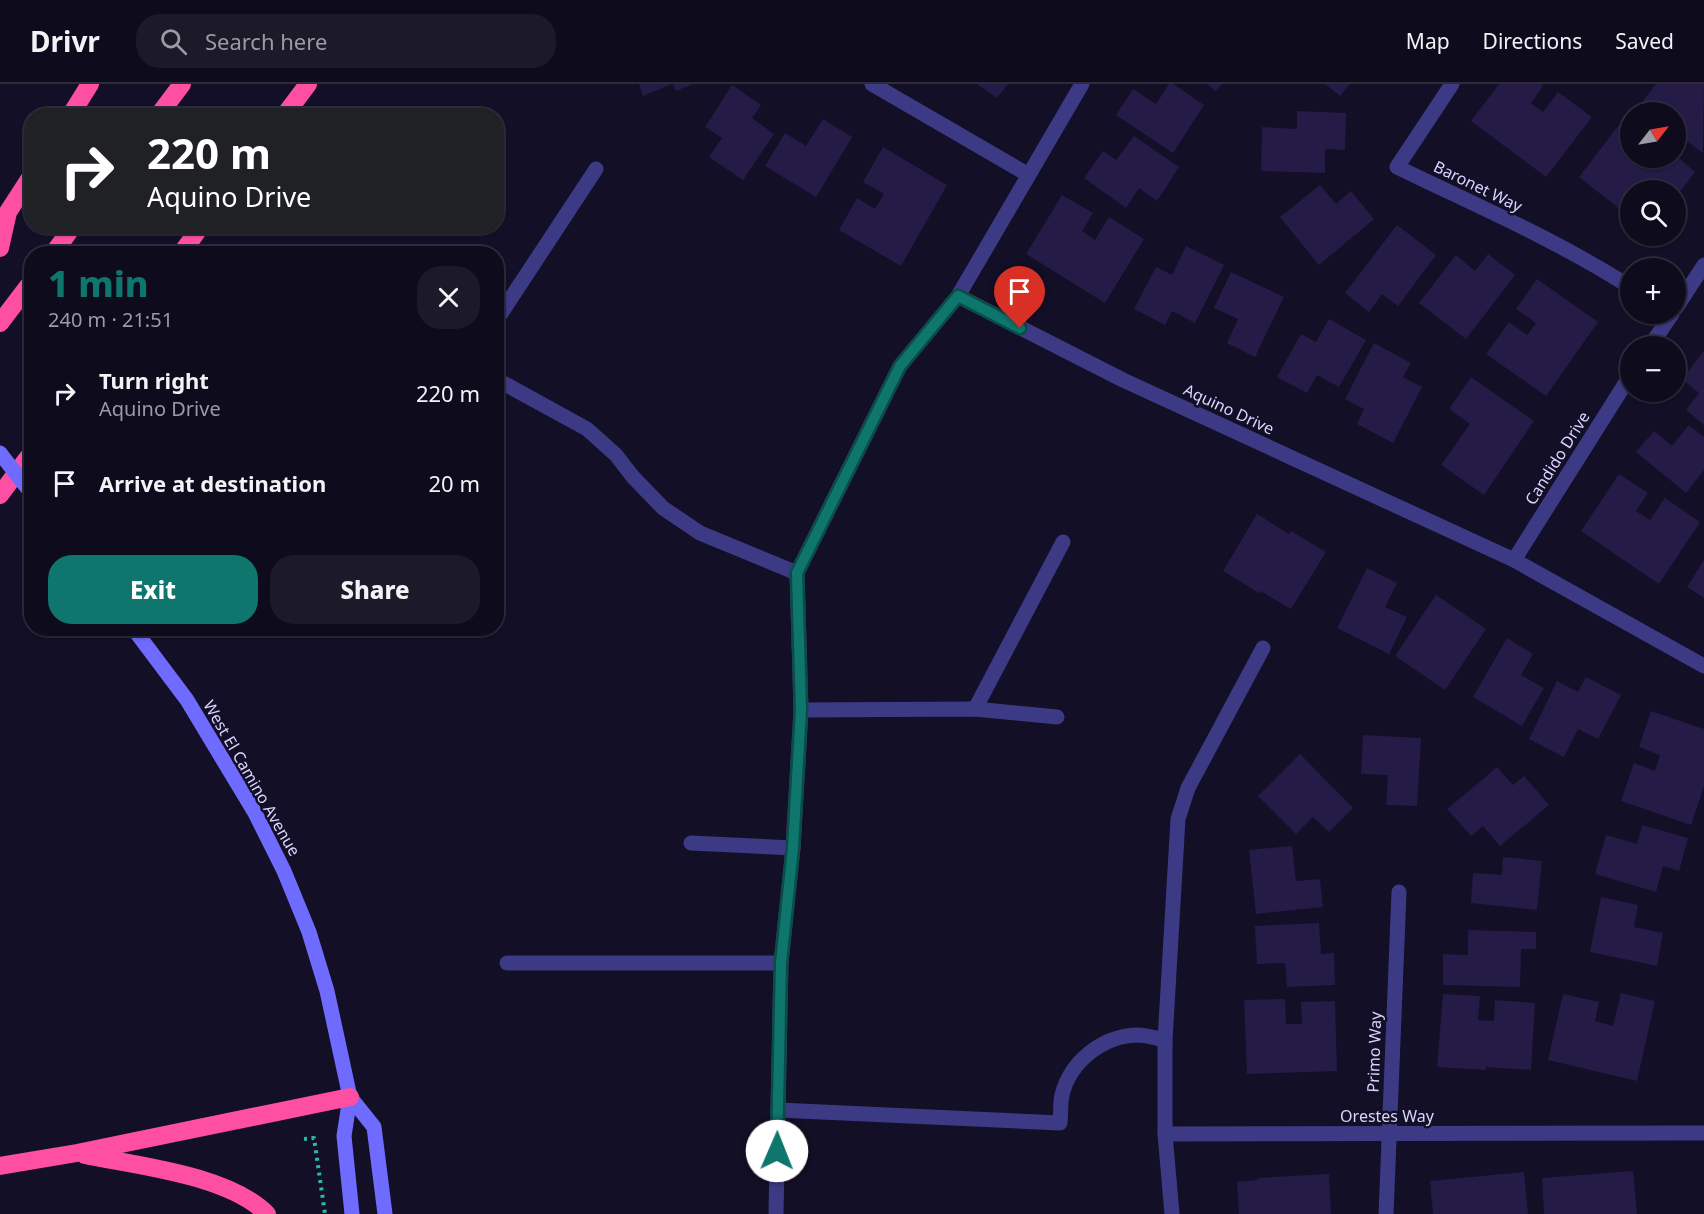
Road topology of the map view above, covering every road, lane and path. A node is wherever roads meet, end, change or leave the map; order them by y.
1 (90, 84) edge
2 (182, 84) edge
3 (308, 84) edge
4 (872, 84) edge
5 (1082, 84) edge
6 (1452, 84) edge
7 (75, 108) edge
8 (164, 108) edge
9 (290, 108) edge
10 (596, 169) dead end
11 (1028, 174) junction
12 (24, 187) edge
13 (0, 248) edge
14 (1704, 266) edge
15 (1620, 281) edge
16 (24, 292) edge
17 (1686, 293) edge
18 (958, 296) junction
19 (504, 309) edge
20 (0, 323) edge
21 (504, 383) edge
22 (1620, 392) edge
23 (0, 453) edge
24 (24, 463) edge
25 (24, 484) edge
26 (0, 495) edge
27 (1064, 542) dead end
28 (1514, 560) junction
29 (797, 573) junction
30 (139, 636) edge
31 (1263, 648) dead end
32 (1704, 666) edge
33 (975, 709) junction
34 (801, 710) junction
35 (1057, 717) dead end
36 (691, 843) dead end
37 (793, 848) junction
38 (1399, 892) dead end
39 (507, 963) dead end
40 (781, 963) junction
41 (1165, 1040) junction
42 (350, 1097) junction
43 (778, 1110) junction
44 (1704, 1133) edge
45 (1166, 1134) junction
46 (1389, 1134) junction
47 (304, 1139) dead end
48 (77, 1153) junction
49 (0, 1166) edge
50 (267, 1214) edge
51 (325, 1214) edge
52 (352, 1214) edge
53 (386, 1214) edge
54 (776, 1214) edge
55 (1172, 1214) edge
56 (1386, 1214) edge

1 - 7 highway
2 - 8 highway
3 - 9 highway
4 - 11 street
5 - 11 street
6 - 15 street, Baronet Way
10 - 19 street
11 - 18 street
12 - 13 highway
14 - 17 street
16 - 20 highway
18 - 28 street, Aquino Drive
18 - 29 street
21 - 29 street
22 - 28 street, Candido Drive
23 - 25 main road, bridge
24 - 26 highway
27 - 33 street
28 - 32 street, Aquino Drive
29 - 34 street
30 - 42 main road, West El Camino Avenue
31 - 41 street
33 - 34 street
33 - 35 street
34 - 37 street
36 - 37 street
37 - 40 street
38 - 46 street, Primo Way
39 - 40 street
40 - 43 street
41 - 43 street
41 - 45 street
42 - 48 highway
42 - 52 main road, West El Camino Avenue
42 - 53 main road, West El Camino Avenue
43 - 54 street
44 - 46 street, Orestes Way
45 - 46 street, Orestes Way
45 - 55 street
46 - 56 street, Primo Way
47 - 51 path
48 - 49 highway
48 - 50 highway

